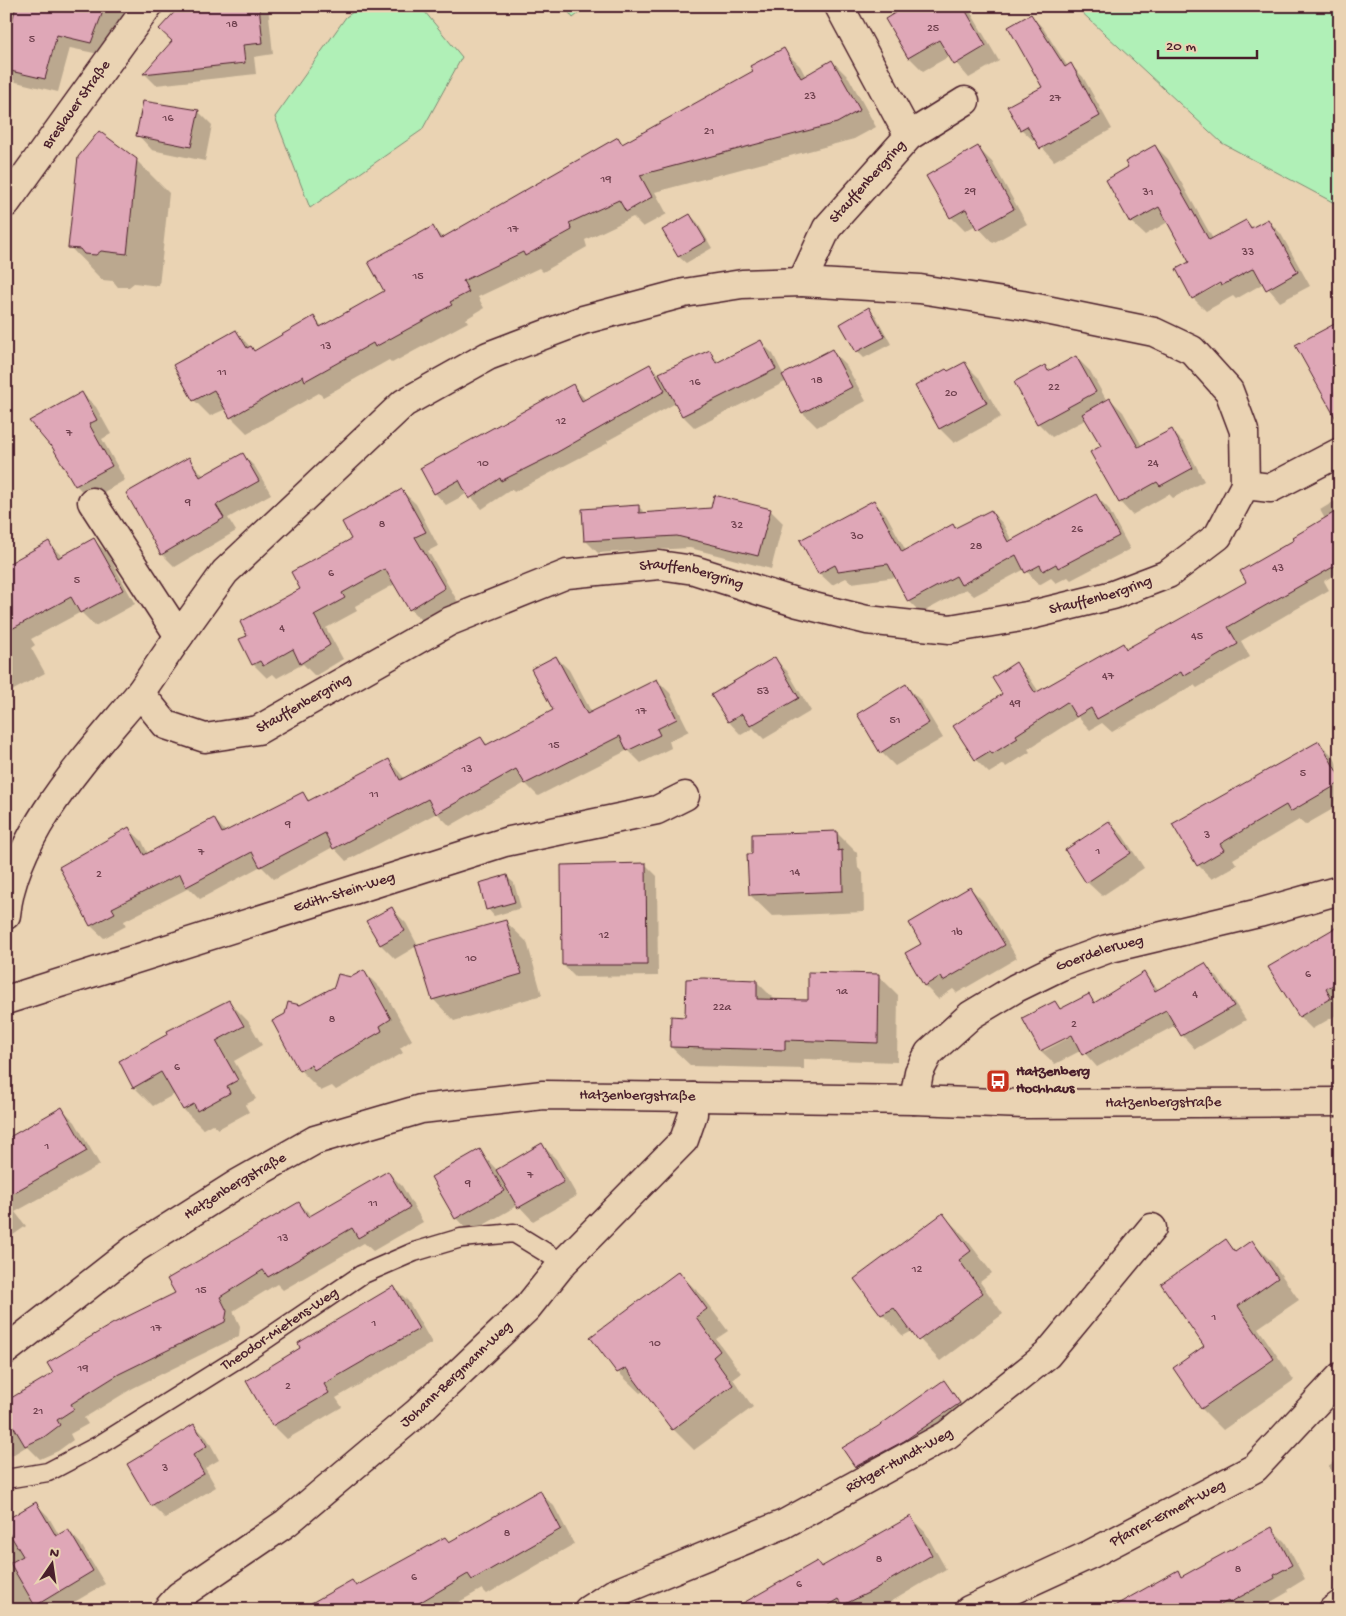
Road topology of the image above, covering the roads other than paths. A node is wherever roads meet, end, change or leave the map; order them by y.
1 (148, 6) edge
2 (839, 6) edge
3 (965, 100) dead end
4 (909, 136) junction
5 (6, 203) edge
6 (802, 282) junction
7 (1340, 452) edge
8 (1245, 485) junction
9 (92, 502) dead end
10 (178, 636) junction
11 (140, 693) junction
12 (685, 796) dead end
13 (1340, 890) edge
14 (6, 915) edge
15 (6, 1000) edge
16 (693, 1097) junction
17 (914, 1100) junction
18 (1340, 1102) edge
19 (1152, 1228) dead end
20 (563, 1263) junction
21 (6, 1350) edge
22 (1340, 1377) edge
23 (6, 1479) edge
24 (1340, 1605) edge
25 (167, 1610) edge
26 (588, 1610) edge
27 (968, 1610) edge
28 (1333, 1610) edge

1 - 5 street, Breslauer Straße
2 - 4 street, Stauffenbergring
3 - 4 street, Stauffenbergring
4 - 6 street, Stauffenbergring
6 - 8 street, Stauffenbergring
6 - 10 street, Stauffenbergring
7 - 8 street
8 - 11 street, Stauffenbergring
9 - 10 street
10 - 11 street, Stauffenbergring
11 - 14 street, Stauffenbergring
12 - 15 street, Edith-Stein-Weg
13 - 17 street, Goerdelerweg
16 - 17 street, Hatzenbergstraße
16 - 20 street, Johann-Bergmann-Weg
16 - 21 street, Hatzenbergstraße
17 - 18 street, Hatzenbergstraße
19 - 26 street, Rötger-Hundt-Weg
20 - 23 lane, Theodor-Mietens-Weg
20 - 25 street, Johann-Bergmann-Weg
22 - 27 street, Pfarrer-Ermert-Weg
24 - 28 street

